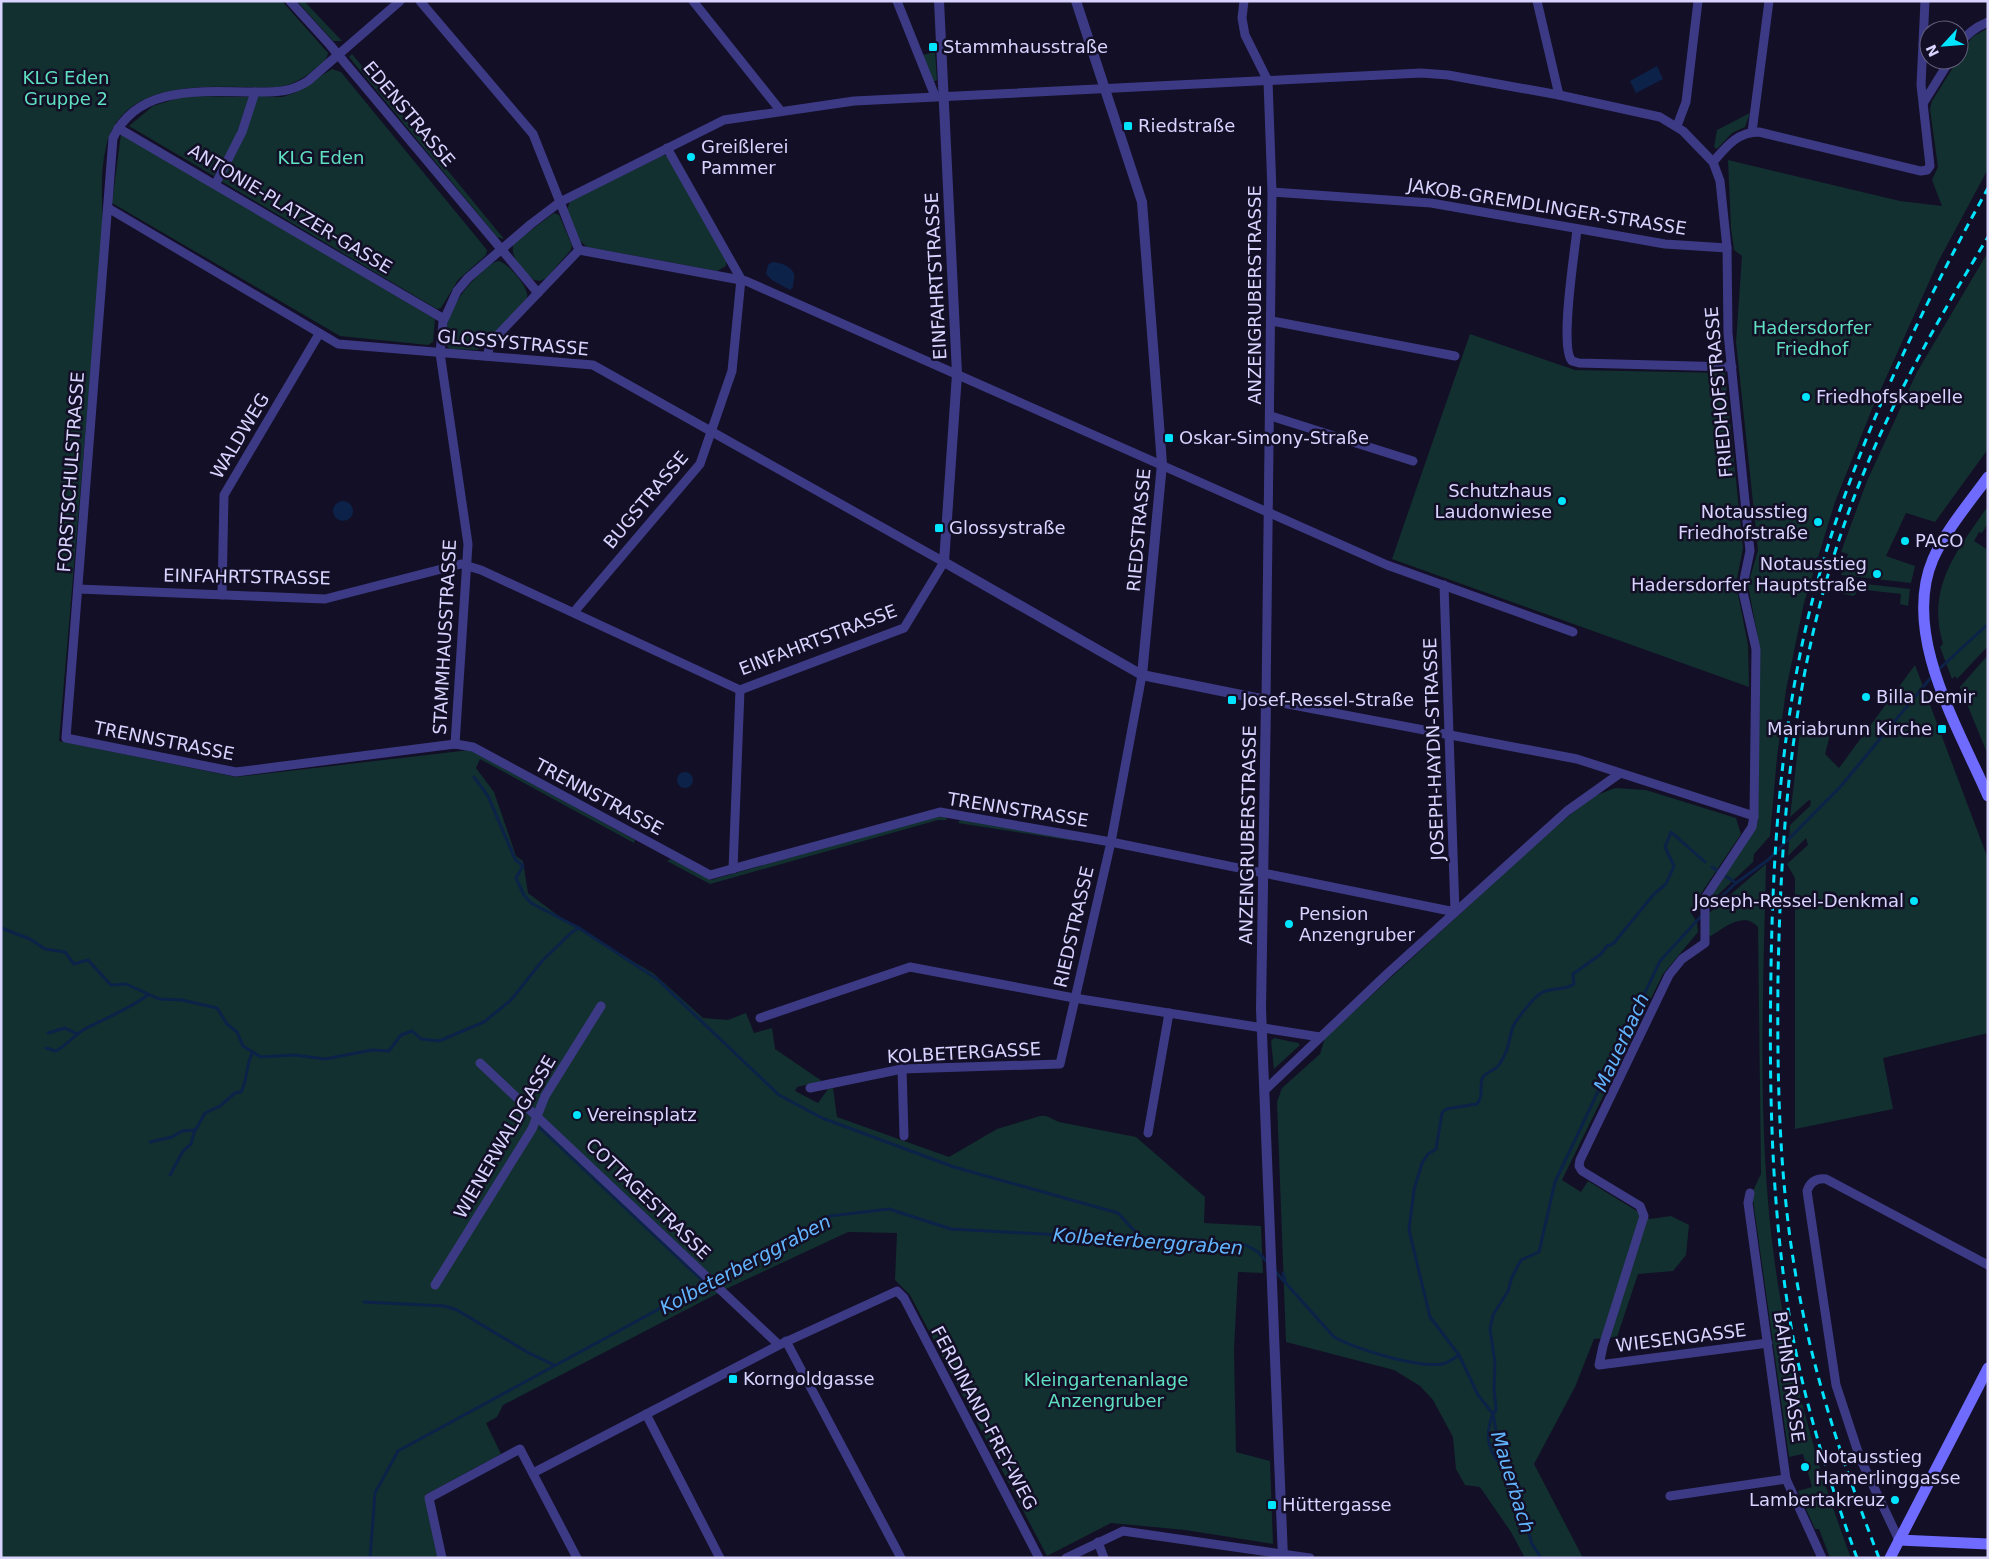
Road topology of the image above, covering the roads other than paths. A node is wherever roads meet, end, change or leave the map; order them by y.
1 (290, 1) edge
2 (400, 1) edge
3 (420, 1) edge
4 (693, 1) edge
5 (897, 1) edge
6 (939, 1) edge
7 (1076, 1) edge
8 (1244, 1) edge
9 (1537, 1) edge
10 (1698, 1) edge
11 (1769, 1) edge
12 (1924, 1) edge
13 (1988, 22) edge
14 (1969, 34) edge
15 (338, 54) junction
16 (1944, 70) edge
17 (1268, 81) junction
18 (1105, 88) junction
19 (255, 92) junction
20 (939, 95) junction
21 (1559, 95) junction
22 (1924, 102) junction
23 (780, 110) junction
24 (1677, 126) junction
25 (118, 128) junction
26 (1752, 132) junction
27 (667, 148) junction
28 (1716, 160) junction
29 (216, 183) junction
30 (1272, 192) junction
31 (560, 202) junction
32 (108, 208) junction
33 (1578, 229) junction
34 (1727, 248) junction
35 (501, 249) junction
36 (580, 250) junction
37 (741, 279) junction
38 (538, 293) junction
39 (444, 318) junction
40 (1272, 321) junction
41 (319, 334) junction
42 (440, 353) junction
43 (487, 356) junction
44 (1455, 356) dead end
45 (1732, 367) junction
46 (957, 374) junction
47 (1271, 416) junction
48 (711, 432) junction
49 (1413, 461) dead end
50 (1162, 464) junction
51 (1988, 477) edge
52 (1269, 512) junction
53 (944, 562) junction
54 (466, 565) junction
55 (1444, 585) junction
56 (78, 589) junction
57 (222, 595) junction
58 (574, 612) junction
59 (1573, 632) dead end
60 (1142, 675) junction
61 (740, 690) junction
62 (1266, 700) junction
63 (1450, 735) junction
64 (66, 738) joint
65 (455, 744) junction
66 (1619, 774) junction
67 (1988, 796) edge
68 (1754, 816) junction
69 (1111, 842) junction
70 (733, 869) junction
71 (1263, 873) junction
72 (1455, 912) junction
73 (1074, 998) junction
74 (602, 1006) dead end
75 (1169, 1013) junction
76 (760, 1018) dead end
77 (1262, 1027) junction
78 (1320, 1037) junction
79 (480, 1063) dead end
80 (1060, 1064) joint
81 (902, 1069) junction
82 (810, 1088) dead end
83 (1265, 1090) junction
84 (537, 1116) junction
85 (1148, 1133) dead end
86 (904, 1136) dead end
87 (1750, 1193) dead end
88 (1988, 1264) edge
89 (436, 1285) dead end
90 (783, 1343) junction
91 (1768, 1343) junction
92 (1599, 1365) joint
93 (1988, 1368) edge
94 (646, 1414) junction
95 (533, 1473) junction
96 (1786, 1479) junction
97 (1670, 1496) dead end
98 (1898, 1540) junction
99 (1098, 1542) junction
100 (1988, 1544) edge
101 (1283, 1556) edge
102 (442, 1558) edge
103 (578, 1558) edge
104 (720, 1558) edge
105 (900, 1558) edge
106 (1040, 1558) edge
107 (1066, 1558) edge
108 (1104, 1558) edge
109 (1310, 1558) edge
110 (1822, 1558) edge
111 (1890, 1558) edge

1 - 15 street, EDENSTRASSE
2 - 15 street
3 - 31 street
4 - 23 street
5 - 20 street
6 - 20 street, EINFAHRTSTRASSE
7 - 18 street, RIEDSTRASSE
8 - 17 street, ANZENGRUBERSTRASSE
9 - 21 street
10 - 24 street
11 - 26 street
12 - 22 street
13 - 14 street
15 - 19 street
15 - 35 street, EDENSTRASSE
16 - 22 street
17 - 18 street
17 - 21 street
17 - 30 street, ANZENGRUBERSTRASSE
18 - 20 street
18 - 50 street, RIEDSTRASSE
19 - 25 street
19 - 29 street
20 - 23 street
20 - 46 street, EINFAHRTSTRASSE
21 - 24 street
22 - 26 street
23 - 27 street
24 - 28 street
25 - 29 street, ANTONIE-PLATZER-GASSE
25 - 32 street, FORSTSCHULSTRASSE
26 - 28 street
27 - 31 street
27 - 37 street
28 - 34 street, FRIEDHOFSTRASSE
29 - 39 street, ANTONIE-PLATZER-GASSE
30 - 33 street, JAKOB-GREMDLINGER-STRASSE
30 - 40 street, ANZENGRUBERSTRASSE
31 - 35 street, STAMMHAUSSTRASSE
31 - 36 street
32 - 41 street, GLOSSYSTRASSE
32 - 56 street, FORSTSCHULSTRASSE
33 - 34 street, JAKOB-GREMDLINGER-STRASSE
33 - 45 street
34 - 45 street, FRIEDHOFSTRASSE
35 - 38 street, EDENSTRASSE
35 - 39 street, STAMMHAUSSTRASSE
36 - 37 street
36 - 38 street
37 - 46 street
37 - 48 street, BUGSTRASSE
38 - 43 street
39 - 42 street, STAMMHAUSSTRASSE
40 - 44 street
40 - 47 street, ANZENGRUBERSTRASSE
41 - 42 street, GLOSSYSTRASSE
41 - 57 street, WALDWEG
42 - 43 street, GLOSSYSTRASSE
42 - 54 street, STAMMHAUSSTRASSE
43 - 48 street, GLOSSYSTRASSE
45 - 68 street, FRIEDHOFSTRASSE
46 - 50 street
46 - 53 street, EINFAHRTSTRASSE
47 - 49 street
47 - 52 street, ANZENGRUBERSTRASSE
48 - 53 street, GLOSSYSTRASSE
48 - 58 street, BUGSTRASSE
50 - 52 street
50 - 60 street, RIEDSTRASSE
51 - 67 main road
52 - 55 street
52 - 62 street, ANZENGRUBERSTRASSE
53 - 60 street, GLOSSYSTRASSE
53 - 61 street, EINFAHRTSTRASSE
54 - 57 street, EINFAHRTSTRASSE
54 - 58 street, EINFAHRTSTRASSE
54 - 65 street, STAMMHAUSSTRASSE
55 - 59 street
55 - 63 street, JOSEPH-HAYDN-STRASSE
56 - 57 street, EINFAHRTSTRASSE
56 - 64 street, FORSTSCHULSTRASSE
58 - 61 street, EINFAHRTSTRASSE
60 - 62 street
60 - 69 street, RIEDSTRASSE
61 - 70 street
62 - 63 street
62 - 71 street, ANZENGRUBERSTRASSE
63 - 66 street
63 - 72 street, JOSEPH-HAYDN-STRASSE
64 - 65 street, TRENNSTRASSE
65 - 70 street, TRENNSTRASSE
66 - 68 street
66 - 72 street
68 - 92 street, FRIEDHOFSTRASSE
69 - 70 street, TRENNSTRASSE
69 - 71 street, TRENNSTRASSE
69 - 73 street, RIEDSTRASSE
71 - 72 street, TRENNSTRASSE
71 - 77 street, ANZENGRUBERSTRASSE
72 - 78 street
73 - 75 street
73 - 76 street
73 - 80 street, RIEDSTRASSE
74 - 84 street, WIENERWALDGASSE
75 - 77 street
75 - 85 street
77 - 78 street
77 - 83 street, ANZENGRUBERSTRASSE
78 - 83 street
79 - 84 street, COTTAGESTRASSE
80 - 81 street, KOLBETERGASSE
81 - 82 street, KOLBETERGASSE
81 - 86 street
83 - 101 street, ANZENGRUBERSTRASSE
84 - 89 street, WIENERWALDGASSE
84 - 90 street, COTTAGESTRASSE
87 - 91 street, BAHNSTRASSE
88 - 98 street
90 - 94 street
90 - 105 street
90 - 106 street, FERDINAND-FREY-WEG
91 - 92 street, WIESENGASSE
91 - 96 street, BAHNSTRASSE
93 - 98 main road
94 - 95 street
94 - 104 street
95 - 102 street
95 - 103 street
96 - 97 street
96 - 110 street, BAHNSTRASSE
98 - 100 main road
98 - 111 main road
99 - 101 street
99 - 107 street
99 - 108 street
101 - 109 street

